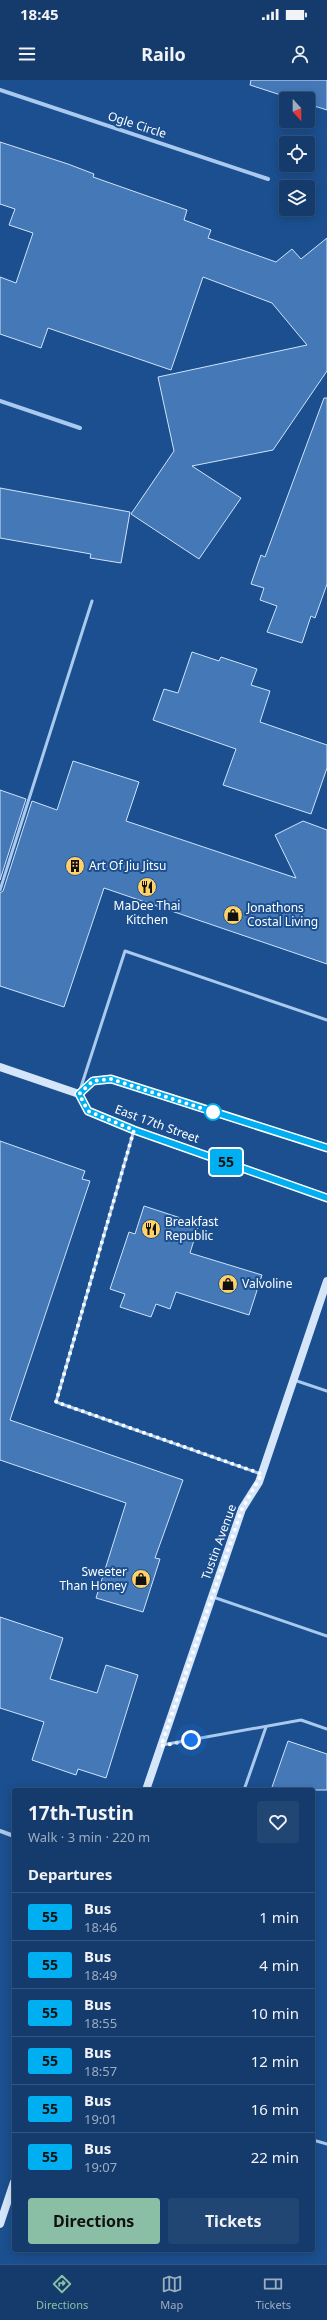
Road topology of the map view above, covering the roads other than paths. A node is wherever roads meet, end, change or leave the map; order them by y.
1 (0, 90) edge
2 (268, 179) dead end
3 (0, 401) edge
4 (80, 428) dead end
5 (92, 601) dead end
6 (0, 890) edge
7 (327, 1020) edge
8 (0, 1067) edge
9 (79, 1094) junction
10 (134, 1130) junction
11 (327, 1148) edge
12 (327, 1198) edge
13 (327, 1281) edge
14 (294, 1380) junction
15 (327, 1391) edge
16 (262, 1474) junction
17 (212, 1597) junction
18 (327, 1636) edge
19 (266, 1727) junction
20 (327, 1729) edge
21 (161, 1746) junction
22 (147, 1788) edge
23 (245, 1788) edge
24 (0, 1831) edge
25 (12, 1835) edge
26 (315, 2141) edge
27 (327, 2144) edge
28 (12, 2188) edge
29 (0, 2224) edge

1 - 2 street, Ogle Circle
3 - 4 street
5 - 6 lane
7 - 9 lane
8 - 9 main road
9 - 10 main road, East 17th Street
9 - 11 main road
10 - 12 main road, East 17th Street
10 - 16 lane
13 - 14 main road, Tustin Avenue
14 - 15 lane
14 - 16 main road, Tustin Avenue
16 - 17 main road, Tustin Avenue
17 - 18 lane
17 - 21 main road, Tustin Avenue
19 - 20 lane
19 - 21 lane
19 - 23 lane
21 - 22 main road, Tustin Avenue
24 - 25 street
26 - 27 lane
28 - 29 main road

